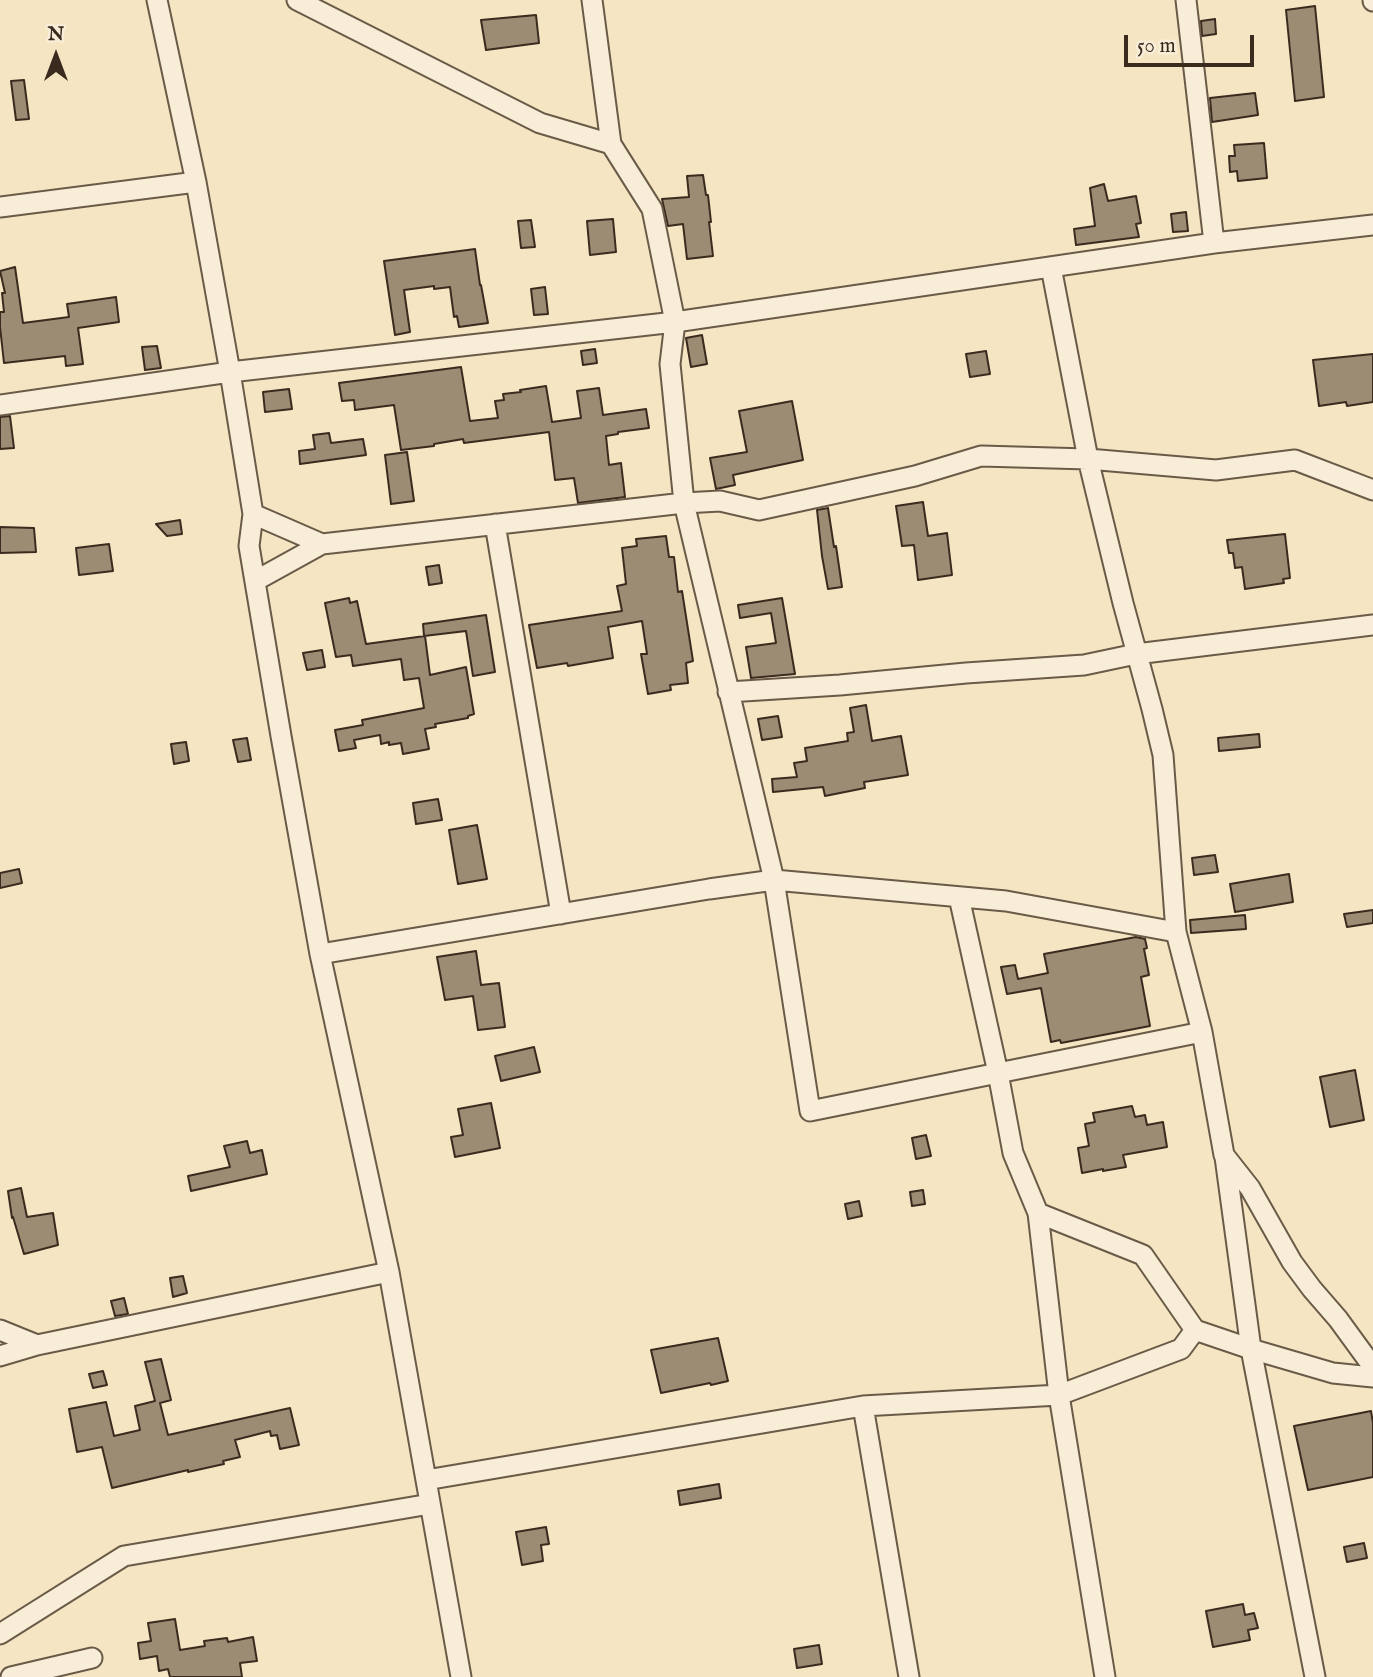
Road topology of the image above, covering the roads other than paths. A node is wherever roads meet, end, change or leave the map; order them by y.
1 (157, 0) edge
2 (297, 0) edge
3 (592, 0) edge
4 (1186, 0) edge
5 (611, 144) junction
6 (196, 182) junction
7 (0, 207) edge
8 (1373, 225) edge
9 (1214, 243) junction
10 (1051, 267) junction
11 (675, 322) junction
12 (230, 372) junction
13 (0, 405) edge
14 (1088, 459) junction
15 (1373, 490) edge
16 (684, 503) junction
17 (253, 514) junction
18 (495, 524) junction
19 (322, 544) junction
20 (255, 581) junction
21 (1373, 625) edge
22 (1136, 654) junction
23 (729, 692) junction
24 (774, 880) junction
25 (959, 897) junction
26 (561, 914) junction
27 (1176, 932) junction
28 (320, 954) junction
29 (1202, 1032) junction
30 (998, 1073) junction
31 (1224, 1155) junction
32 (1038, 1213) junction
33 (389, 1272) junction
34 (0, 1330) edge
35 (1195, 1330) junction
36 (37, 1345) junction
37 (1251, 1349) junction
38 (0, 1356) edge
39 (1373, 1367) edge
40 (1373, 1377) edge
41 (1059, 1395) junction
42 (863, 1406) junction
43 (426, 1480) junction
44 (430, 1504) junction
45 (0, 1634) edge
46 (92, 1658) dead end
47 (11, 1677) edge
48 (461, 1677) edge
49 (909, 1677) edge
50 (1105, 1677) edge
51 (1315, 1677) edge

1 - 6 street
2 - 5 street
3 - 5 street
4 - 9 street
5 - 11 street
6 - 7 street
6 - 12 street
8 - 9 street
9 - 10 street
10 - 11 street
10 - 14 street
11 - 12 street
11 - 16 street
12 - 13 street
12 - 17 street
14 - 15 street
14 - 16 street
14 - 22 street
16 - 18 street
16 - 23 street
17 - 19 street
17 - 20 street
18 - 19 street
18 - 26 street
19 - 20 street
20 - 28 street
21 - 22 street
22 - 23 street
22 - 27 street
23 - 24 street
24 - 25 street
24 - 26 street
24 - 30 street
25 - 27 street
25 - 30 street
26 - 28 street
27 - 29 street
28 - 33 street
29 - 30 street
29 - 31 street
30 - 32 street
31 - 37 street
31 - 39 street
32 - 35 street
32 - 41 street
33 - 36 street
33 - 43 street
34 - 36 street
35 - 37 street
35 - 41 street
36 - 38 street
37 - 40 street
37 - 51 street
41 - 42 street
41 - 50 street
42 - 43 street
42 - 49 street
43 - 44 street
44 - 45 street
44 - 48 street
46 - 47 street

